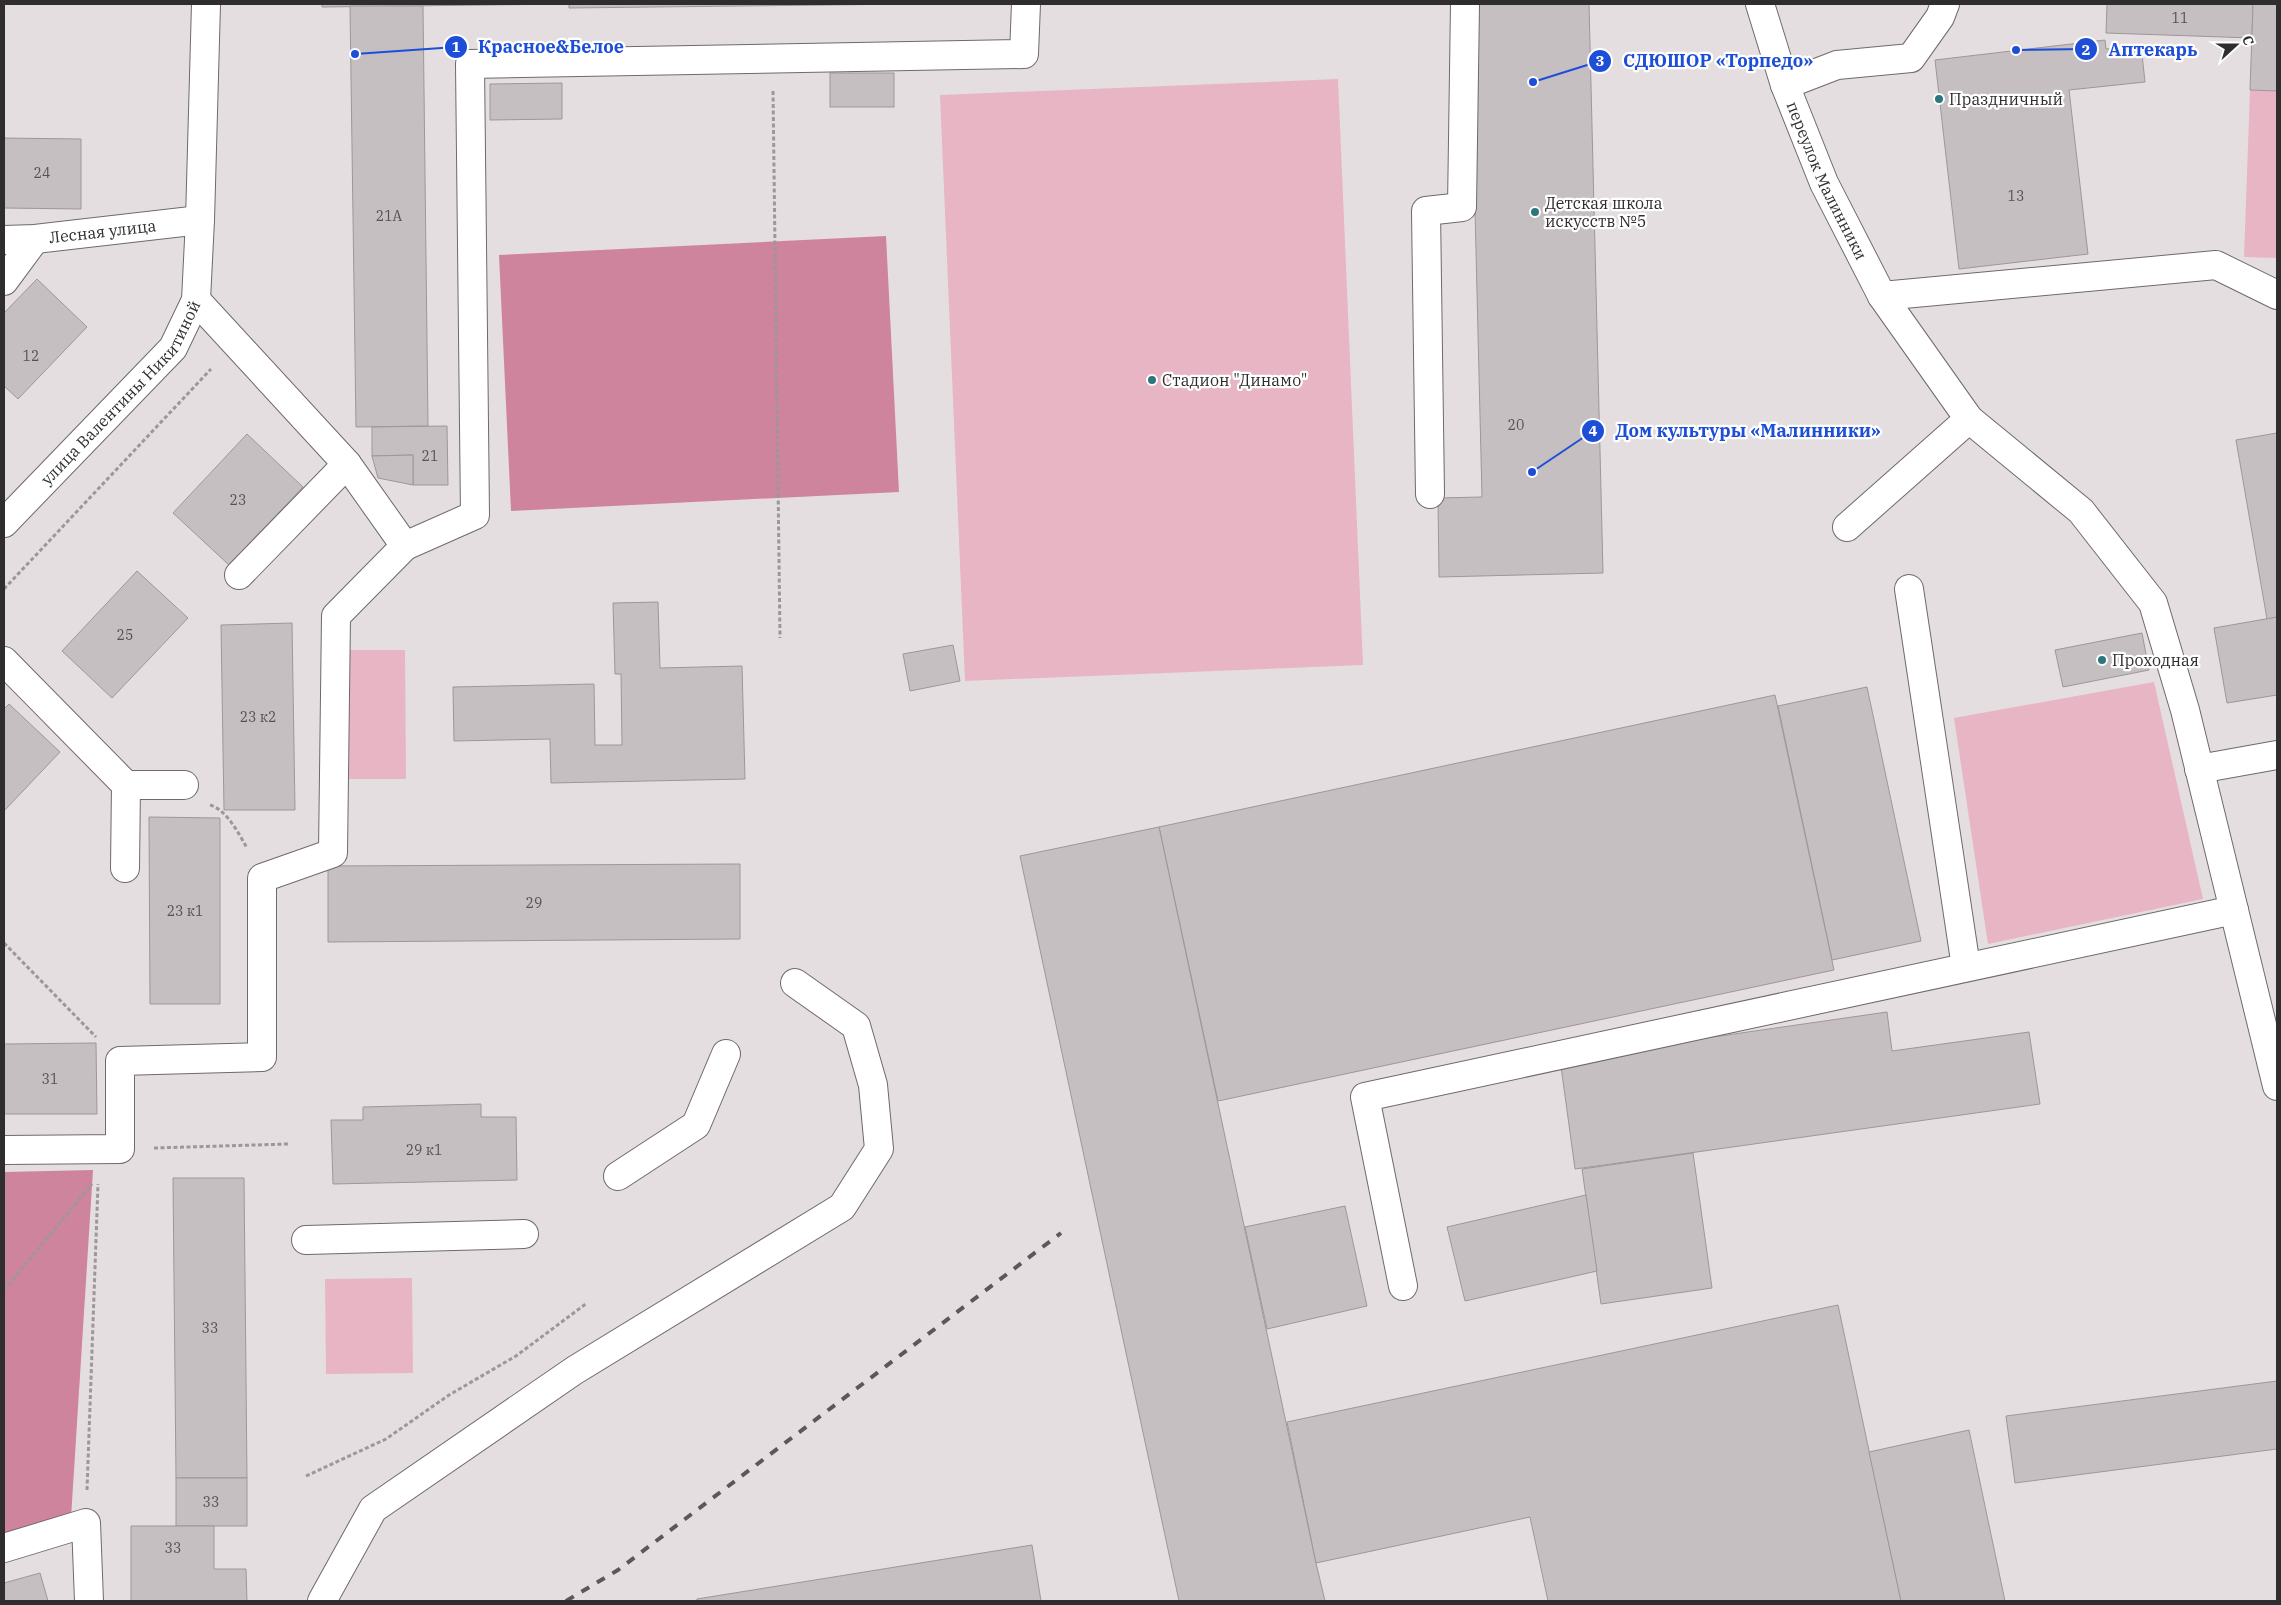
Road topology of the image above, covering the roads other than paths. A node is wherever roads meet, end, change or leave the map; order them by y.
1 (206, 4) edge
2 (1026, 4) edge
3 (1465, 4) edge
4 (1760, 4) edge
5 (1945, 4) edge
6 (1785, 85) junction
7 (200, 220) junction
8 (35, 239) junction
9 (4, 240) edge
10 (4, 281) edge
11 (2277, 295) edge
12 (1882, 296) junction
13 (196, 300) junction
14 (1970, 419) junction
15 (347, 464) junction
16 (1430, 494) dead end
17 (4, 523) edge
18 (1847, 527) dead end
19 (406, 546) junction
20 (239, 575) dead end
21 (1908, 590) dead end
22 (4, 661) edge
23 (2277, 755) edge
24 (2199, 769) junction
25 (126, 785) junction
26 (184, 785) road end
27 (125, 868) dead end
28 (2234, 910) junction
29 (1966, 967) junction
30 (795, 983) dead end
31 (726, 1054) dead end
32 (2277, 1086) edge
33 (4, 1150) edge
34 (618, 1176) dead end
35 (524, 1234) dead end
36 (306, 1240) dead end
37 (1403, 1286) dead end
38 (4, 1548) edge
39 (89, 1601) edge
40 (322, 1601) edge

1 - 7 street, улица Валентины Никитиной
2 - 19 street
3 - 16 street
4 - 6 street, переулок Малинники
5 - 6 street
6 - 12 street, переулок Малинники
7 - 8 street, Лесная улица
7 - 13 street, улица Валентины Никитиной
8 - 9 street, Лесная улица
8 - 10 street
11 - 12 street
12 - 14 street, переулок Малинники
13 - 15 street
13 - 17 street, улица Валентины Никитиной
14 - 18 street
14 - 24 street, переулок Малинники
15 - 19 street
15 - 20 street
19 - 33 street
21 - 29 street
22 - 25 street
23 - 24 street
24 - 28 street, переулок Малинники
25 - 26 street
25 - 27 street
28 - 29 street
28 - 32 street, переулок Малинники
29 - 37 street
30 - 40 street
31 - 34 street
35 - 36 street
38 - 39 street

